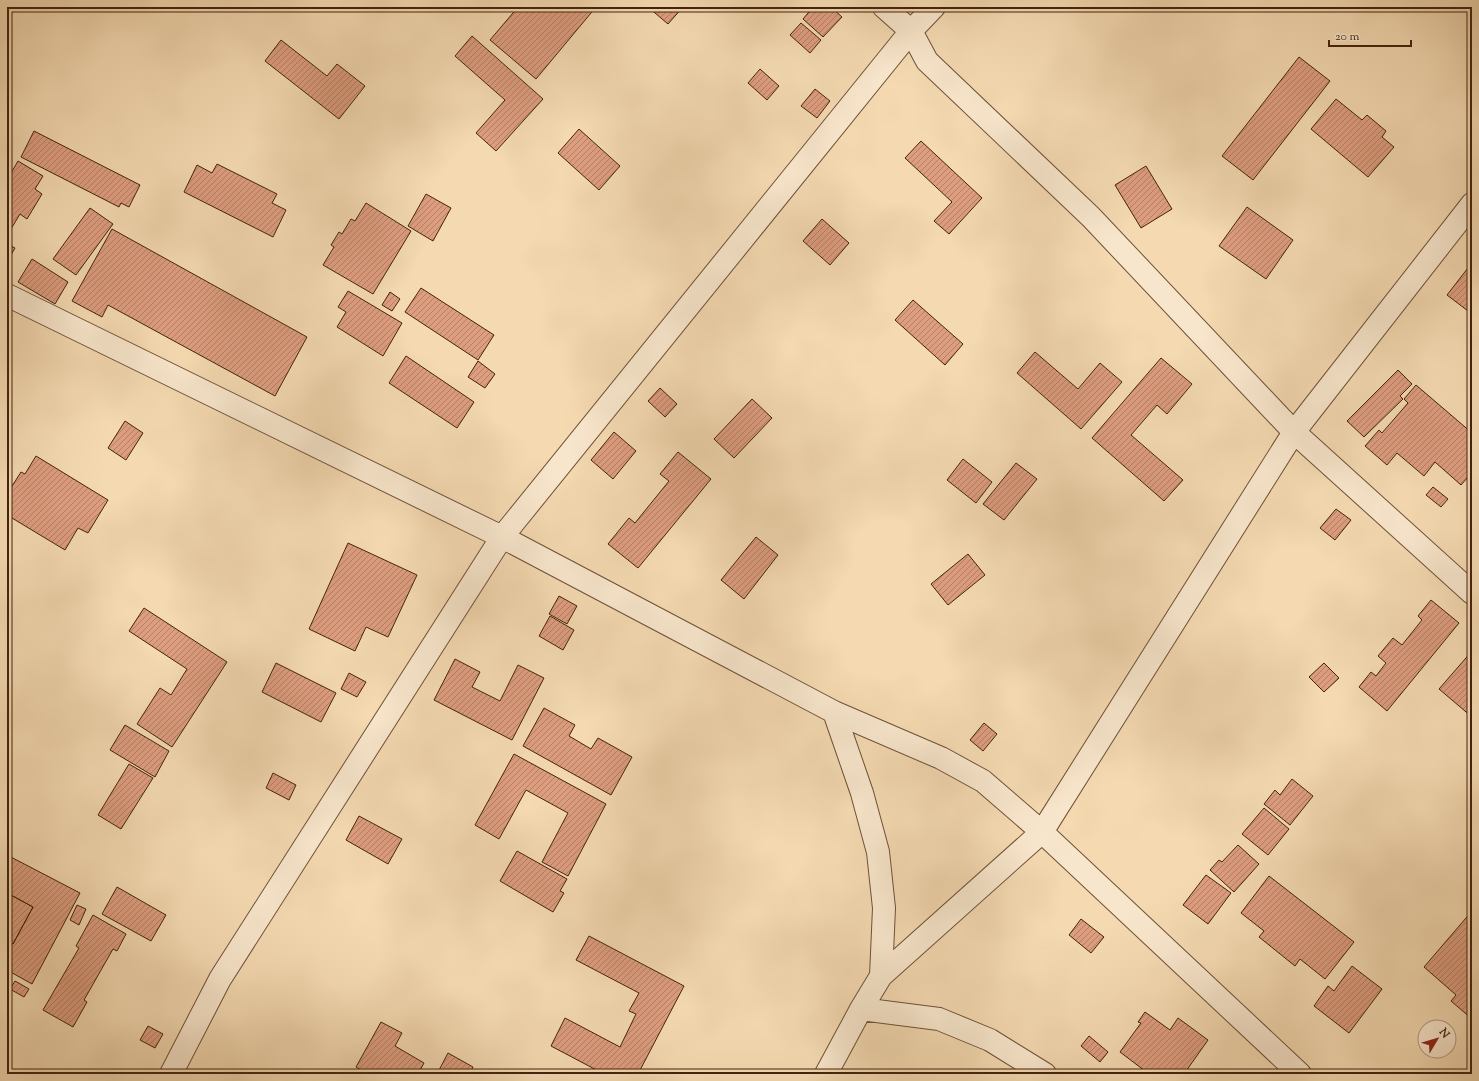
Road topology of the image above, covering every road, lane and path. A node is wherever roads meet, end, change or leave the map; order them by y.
1 (884, 7) edge
2 (934, 7) edge
3 (911, 32) junction
4 (1472, 204) edge
5 (7, 295) edge
6 (1294, 432) junction
7 (502, 538) junction
8 (1472, 593) edge
9 (834, 712) junction
10 (1042, 832) junction
11 (881, 976) junction
12 (861, 1009) junction
13 (171, 1074) edge
14 (826, 1074) edge
15 (1045, 1074) edge
16 (1300, 1074) edge

1 - 3 street
2 - 3 street
3 - 6 street
3 - 7 street
4 - 6 street
5 - 7 street
6 - 8 street
6 - 10 street
7 - 9 street
7 - 13 street
9 - 10 street
9 - 11 street
10 - 11 street
10 - 16 street
11 - 12 street
12 - 14 street
12 - 15 street

